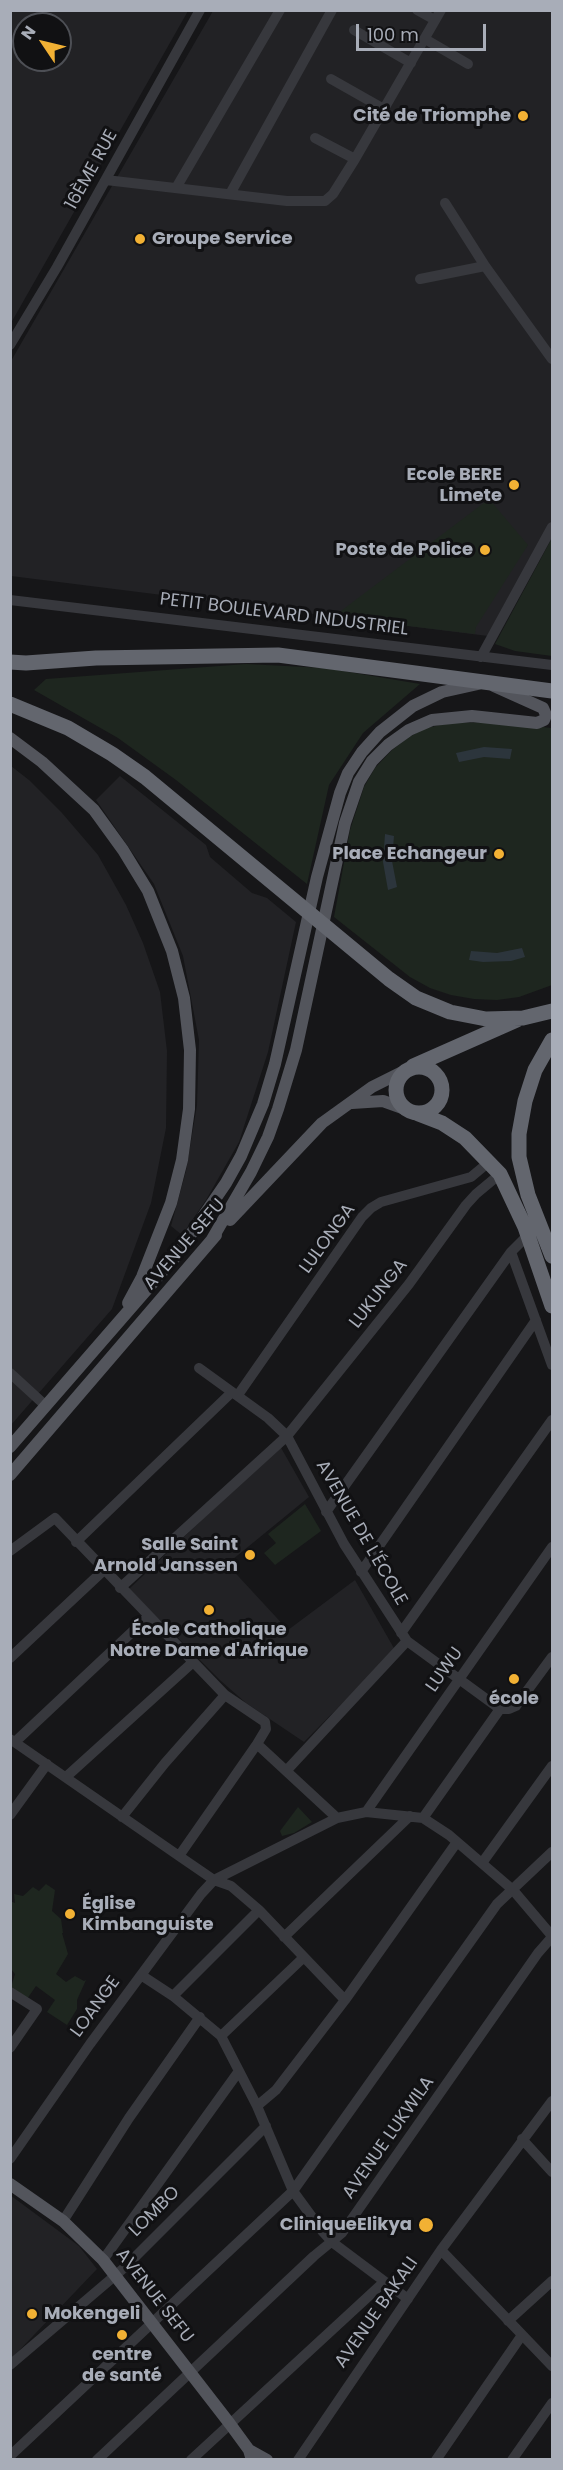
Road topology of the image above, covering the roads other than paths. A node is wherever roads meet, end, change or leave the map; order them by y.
1 (200, 10) edge
2 (280, 10) edge
3 (332, 10) edge
4 (417, 10) edge
5 (438, 15) edge
6 (354, 30) dead end
7 (425, 39) junction
8 (411, 63) junction
9 (468, 64) dead end
10 (331, 79) dead end
11 (384, 109) junction
12 (315, 138) dead end
13 (355, 159) junction
14 (106, 180) junction
15 (176, 188) junction
16 (230, 194) junction
17 (445, 203) dead end
18 (485, 266) junction
19 (420, 279) dead end
20 (10, 345) edge
21 (552, 359) edge
22 (552, 527) edge
23 (10, 600) edge
24 (481, 657) junction
25 (10, 662) edge
26 (552, 665) edge
27 (486, 683) junction
28 (552, 691) edge
29 (10, 704) edge
30 (10, 738) edge
31 (552, 1011) edge
32 (467, 1015) junction
33 (523, 1018) junction
34 (552, 1040) edge
35 (465, 1043) junction
36 (411, 1068) junction
37 (348, 1104) junction
38 (412, 1111) junction
39 (489, 1162) junction
40 (500, 1174) junction
41 (528, 1235) junction
42 (211, 1241) junction
43 (551, 1245) edge
44 (512, 1252) junction
45 (552, 1306) edge
46 (536, 1320) junction
47 (117, 1324) junction
48 (83, 1362) junction
49 (552, 1365) edge
50 (199, 1368) dead end
51 (10, 1373) edge
52 (98, 1375) junction
53 (235, 1393) junction
54 (46, 1406) junction
55 (552, 1420) edge
56 (287, 1436) junction
57 (10, 1447) edge
58 (10, 1475) edge
59 (326, 1512) junction
60 (76, 1542) junction
61 (552, 1547) edge
62 (10, 1551) edge
63 (104, 1570) junction
64 (361, 1572) junction
65 (120, 1588) junction
66 (148, 1617) junction
67 (404, 1637) junction
68 (552, 1657) edge
69 (10, 1658) edge
70 (192, 1663) junction
71 (459, 1679) junction
72 (225, 1695) junction
73 (500, 1709) junction
74 (13, 1741) edge
75 (257, 1744) junction
76 (47, 1764) junction
77 (552, 1766) edge
78 (287, 1770) junction
79 (66, 1777) junction
80 (366, 1812) junction
81 (10, 1815) edge
82 (410, 1816) junction
83 (122, 1817) junction
84 (337, 1818) junction
85 (423, 1818) junction
86 (457, 1842) junction
87 (552, 1852) edge
88 (179, 1856) junction
89 (482, 1863) junction
90 (214, 1880) junction
91 (513, 1890) junction
92 (259, 1910) junction
93 (552, 1936) edge
94 (284, 1937) junction
95 (303, 1958) junction
96 (141, 1975) junction
97 (10, 1992) edge
98 (172, 1996) junction
99 (345, 2000) junction
100 (200, 2017) junction
101 (221, 2036) junction
102 (10, 2048) edge
103 (239, 2072) junction
104 (552, 2101) edge
105 (257, 2106) junction
106 (266, 2126) junction
107 (522, 2139) junction
108 (10, 2159) edge
109 (552, 2172) edge
110 (10, 2184) edge
111 (293, 2192) junction
112 (63, 2221) junction
113 (332, 2242) junction
114 (441, 2250) junction
115 (103, 2260) junction
116 (114, 2276) junction
117 (552, 2281) edge
118 (384, 2282) junction
119 (408, 2299) junction
120 (508, 2321) junction
121 (151, 2322) junction
122 (522, 2335) junction
123 (10, 2365) edge
124 (552, 2366) edge
125 (190, 2372) junction
126 (552, 2403) edge
127 (230, 2424) junction
128 (251, 2455) edge
129 (10, 2456) edge
130 (442, 2458) edge
131 (97, 2460) edge
132 (191, 2460) edge
133 (267, 2460) edge
134 (298, 2460) edge
135 (512, 2460) edge

1 - 14 street, 16ÈME RUE
2 - 15 street
3 - 16 street
4 - 5 street
5 - 7 street
6 - 8 street
7 - 8 street
7 - 9 street
8 - 11 street
10 - 11 street
11 - 13 street
12 - 13 street
13 - 16 street
14 - 15 street
14 - 20 street, 16ÈME RUE
15 - 16 street
17 - 18 street
18 - 19 street
18 - 21 street
22 - 24 street
23 - 24 street, PETIT BOULEVARD INDUSTRIEL
24 - 26 street, PETIT BOULEVARD INDUSTRIEL
25 - 27 highway
27 - 28 highway
27 - 42 main road
27 - 47 main road
29 - 32 highway
30 - 47 main road
31 - 33 highway
32 - 33 highway
32 - 35 highway
33 - 35 highway
34 - 43 highway
35 - 36 highway
36 - 37 main road, AVENUE SEFU
36 - 38 highway
36 - 38 highway
37 - 38 main road
37 - 42 main road, AVENUE SEFU
38 - 39 highway
39 - 40 highway
39 - 53 street, LULONGA
40 - 41 highway
40 - 56 street, LUKUNGA
41 - 44 street
41 - 45 highway
42 - 52 main road, AVENUE SEFU
44 - 46 street
44 - 59 street
46 - 49 street
46 - 64 street
47 - 48 main road
48 - 52 main road
48 - 54 main road
50 - 53 street, AVENUE DE L'ÉCOLE
51 - 54 street
52 - 58 main road, AVENUE SEFU
53 - 56 street, AVENUE DE L'ÉCOLE
53 - 60 street, LULONGA
54 - 57 main road
55 - 67 street
56 - 59 street, AVENUE DE L'ÉCOLE
56 - 65 street, LUKUNGA
59 - 64 street, AVENUE DE L'ÉCOLE
60 - 62 street
60 - 63 street
61 - 71 street, LUWU
63 - 65 street
63 - 69 street
64 - 67 street, AVENUE DE L'ÉCOLE
65 - 66 street
66 - 70 street
66 - 74 street
67 - 71 street, AVENUE DE L'ÉCOLE
67 - 78 street
68 - 73 street
70 - 72 street
70 - 79 street
71 - 73 street, AVENUE DE L'ÉCOLE
71 - 80 street, LUWU
72 - 75 street
72 - 83 street
73 - 85 street
74 - 76 street
75 - 78 street
75 - 88 street
76 - 79 street
76 - 81 street
77 - 89 street
78 - 84 street
79 - 83 street
80 - 82 street
80 - 84 street
82 - 85 street
82 - 94 street
83 - 88 street
84 - 90 street
85 - 86 street
86 - 89 street
86 - 99 street
87 - 91 street
88 - 90 street
89 - 91 street
90 - 92 street
90 - 96 street, LOANGE
91 - 93 street
91 - 111 street
92 - 94 street
92 - 98 street
93 - 113 street, AVENUE LUKWILA
94 - 95 street
95 - 99 street
95 - 101 street
96 - 98 street
96 - 108 street, LOANGE
97 - 102 street
98 - 100 street
99 - 105 street
100 - 101 street
100 - 112 street
101 - 103 street
103 - 105 street
103 - 115 street
104 - 107 street, AVENUE BAKALI
105 - 106 street
106 - 111 street
106 - 116 street, LOMBO
107 - 109 street
107 - 114 street, AVENUE BAKALI
110 - 112 main road, AVENUE SEFU
111 - 113 street
111 - 121 street
112 - 115 main road, AVENUE SEFU
113 - 118 street
113 - 125 street, AVENUE LUKWILA
114 - 119 street, AVENUE BAKALI
114 - 120 street
115 - 116 main road, AVENUE SEFU
116 - 121 main road, AVENUE SEFU
116 - 123 street, LOMBO
117 - 120 street
118 - 119 street
118 - 127 street
119 - 134 street, AVENUE BAKALI
120 - 122 street
121 - 125 main road, AVENUE SEFU
121 - 129 street
122 - 124 street
122 - 130 street
125 - 127 main road, AVENUE SEFU
125 - 131 street, AVENUE LUKWILA
126 - 135 street
127 - 128 main road, AVENUE SEFU
127 - 132 street
128 - 133 main road, AVENUE SEFU

